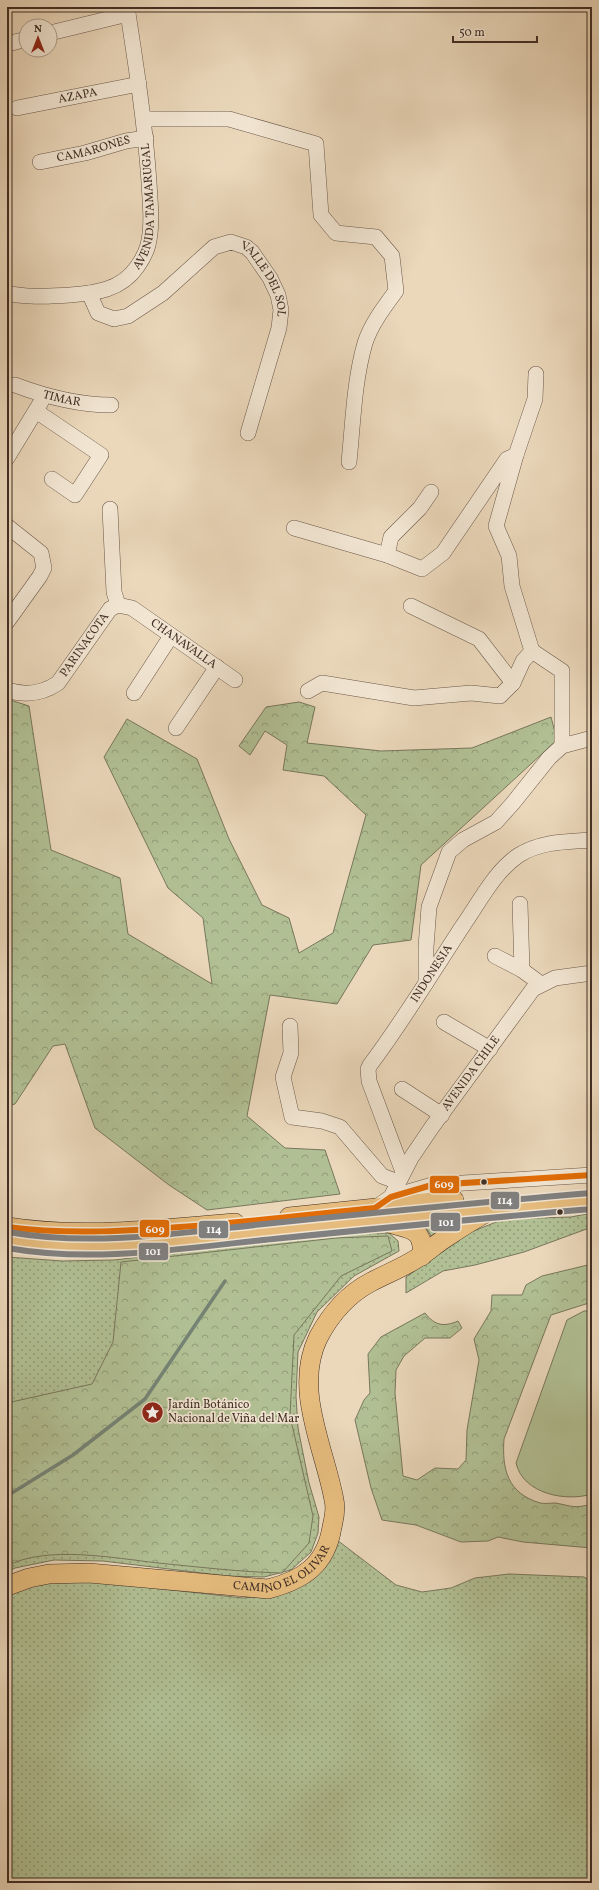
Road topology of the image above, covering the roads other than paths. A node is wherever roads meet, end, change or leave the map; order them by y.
1 (128, 10) edge
2 (58, 31) edge
3 (18, 41) edge
4 (8, 44) edge
5 (139, 84) junction
6 (17, 108) dead end
7 (144, 119) junction
8 (146, 138) junction
9 (40, 162) dead end
10 (7, 293) edge
11 (89, 293) junction
12 (536, 374) dead end
13 (15, 385) dead end
14 (44, 396) junction
15 (111, 405) dead end
16 (36, 411) junction
17 (248, 433) dead end
18 (9, 452) edge
19 (516, 456) junction
20 (349, 462) dead end
21 (52, 479) dead end
22 (431, 492) dead end
23 (110, 509) dead end
24 (7, 526) edge
25 (294, 528) dead end
26 (387, 556) junction
27 (411, 606) dead end
28 (125, 607) junction
29 (7, 622) edge
30 (171, 636) junction
31 (532, 651) junction
32 (217, 668) junction
33 (235, 680) dead end
34 (513, 683) junction
35 (7, 690) edge
36 (308, 691) dead end
37 (134, 693) dead end
38 (176, 728) dead end
39 (592, 738) edge
40 (562, 746) junction
41 (592, 840) edge
42 (520, 904) dead end
43 (495, 956) dead end
44 (522, 970) junction
45 (592, 974) edge
46 (426, 983) junction
47 (541, 984) junction
48 (444, 1022) dead end
49 (290, 1026) dead end
50 (490, 1049) junction
51 (402, 1089) dead end
52 (442, 1115) junction
53 (592, 1175) edge
54 (401, 1177) junction
55 (432, 1185) junction
56 (592, 1189) edge
57 (391, 1197) junction
58 (592, 1201) edge
59 (493, 1209) junction
60 (378, 1214) junction
61 (7, 1227) edge
62 (7, 1240) edge
63 (422, 1256) junction
64 (7, 1586) edge

1 - 2 street
1 - 5 street, AVENIDA TAMARUGAL
3 - 4 street
5 - 6 street, AZAPA
5 - 7 street, AVENIDA TAMARUGAL
7 - 8 street, AVENIDA TAMARUGAL
7 - 20 street
8 - 9 street, CAMARONES
8 - 11 street, AVENIDA TAMARUGAL
10 - 11 street, AVENIDA TAMARUGAL
11 - 17 street, VALLE DEL SOL
12 - 19 street
13 - 14 street, TIMAR
14 - 15 street, TIMAR
14 - 16 street
16 - 18 street
16 - 21 street
19 - 26 street
19 - 31 street
22 - 26 street
23 - 28 street, PARINACOTA
24 - 29 street
25 - 26 street
27 - 34 street
28 - 30 street, CHANAVALLA
28 - 35 street, PARINACOTA
30 - 32 street, CHANAVALLA
30 - 37 street
31 - 34 street
31 - 40 street
32 - 33 street, CHANAVALLA
32 - 38 street
34 - 36 street
39 - 40 street
40 - 46 street
41 - 46 street, INDONESIA
42 - 44 street
43 - 44 street
44 - 47 street
45 - 47 street, AVENIDA CHILE
46 - 54 street, INDONESIA
47 - 50 street, AVENIDA CHILE
48 - 50 street
49 - 54 street
50 - 52 street, AVENIDA CHILE
51 - 52 street
52 - 54 street, AVENIDA CHILE
53 - 55 street
54 - 55 street
54 - 57 street, AVENIDA CHILE
55 - 57 street
56 - 60 main road
57 - 60 street
58 - 59 main road
59 - 60 main road
59 - 63 main road, CAMINO EL OLIVAR
60 - 61 main road
60 - 62 main road
60 - 63 main road
63 - 64 main road, CAMINO EL OLIVAR

